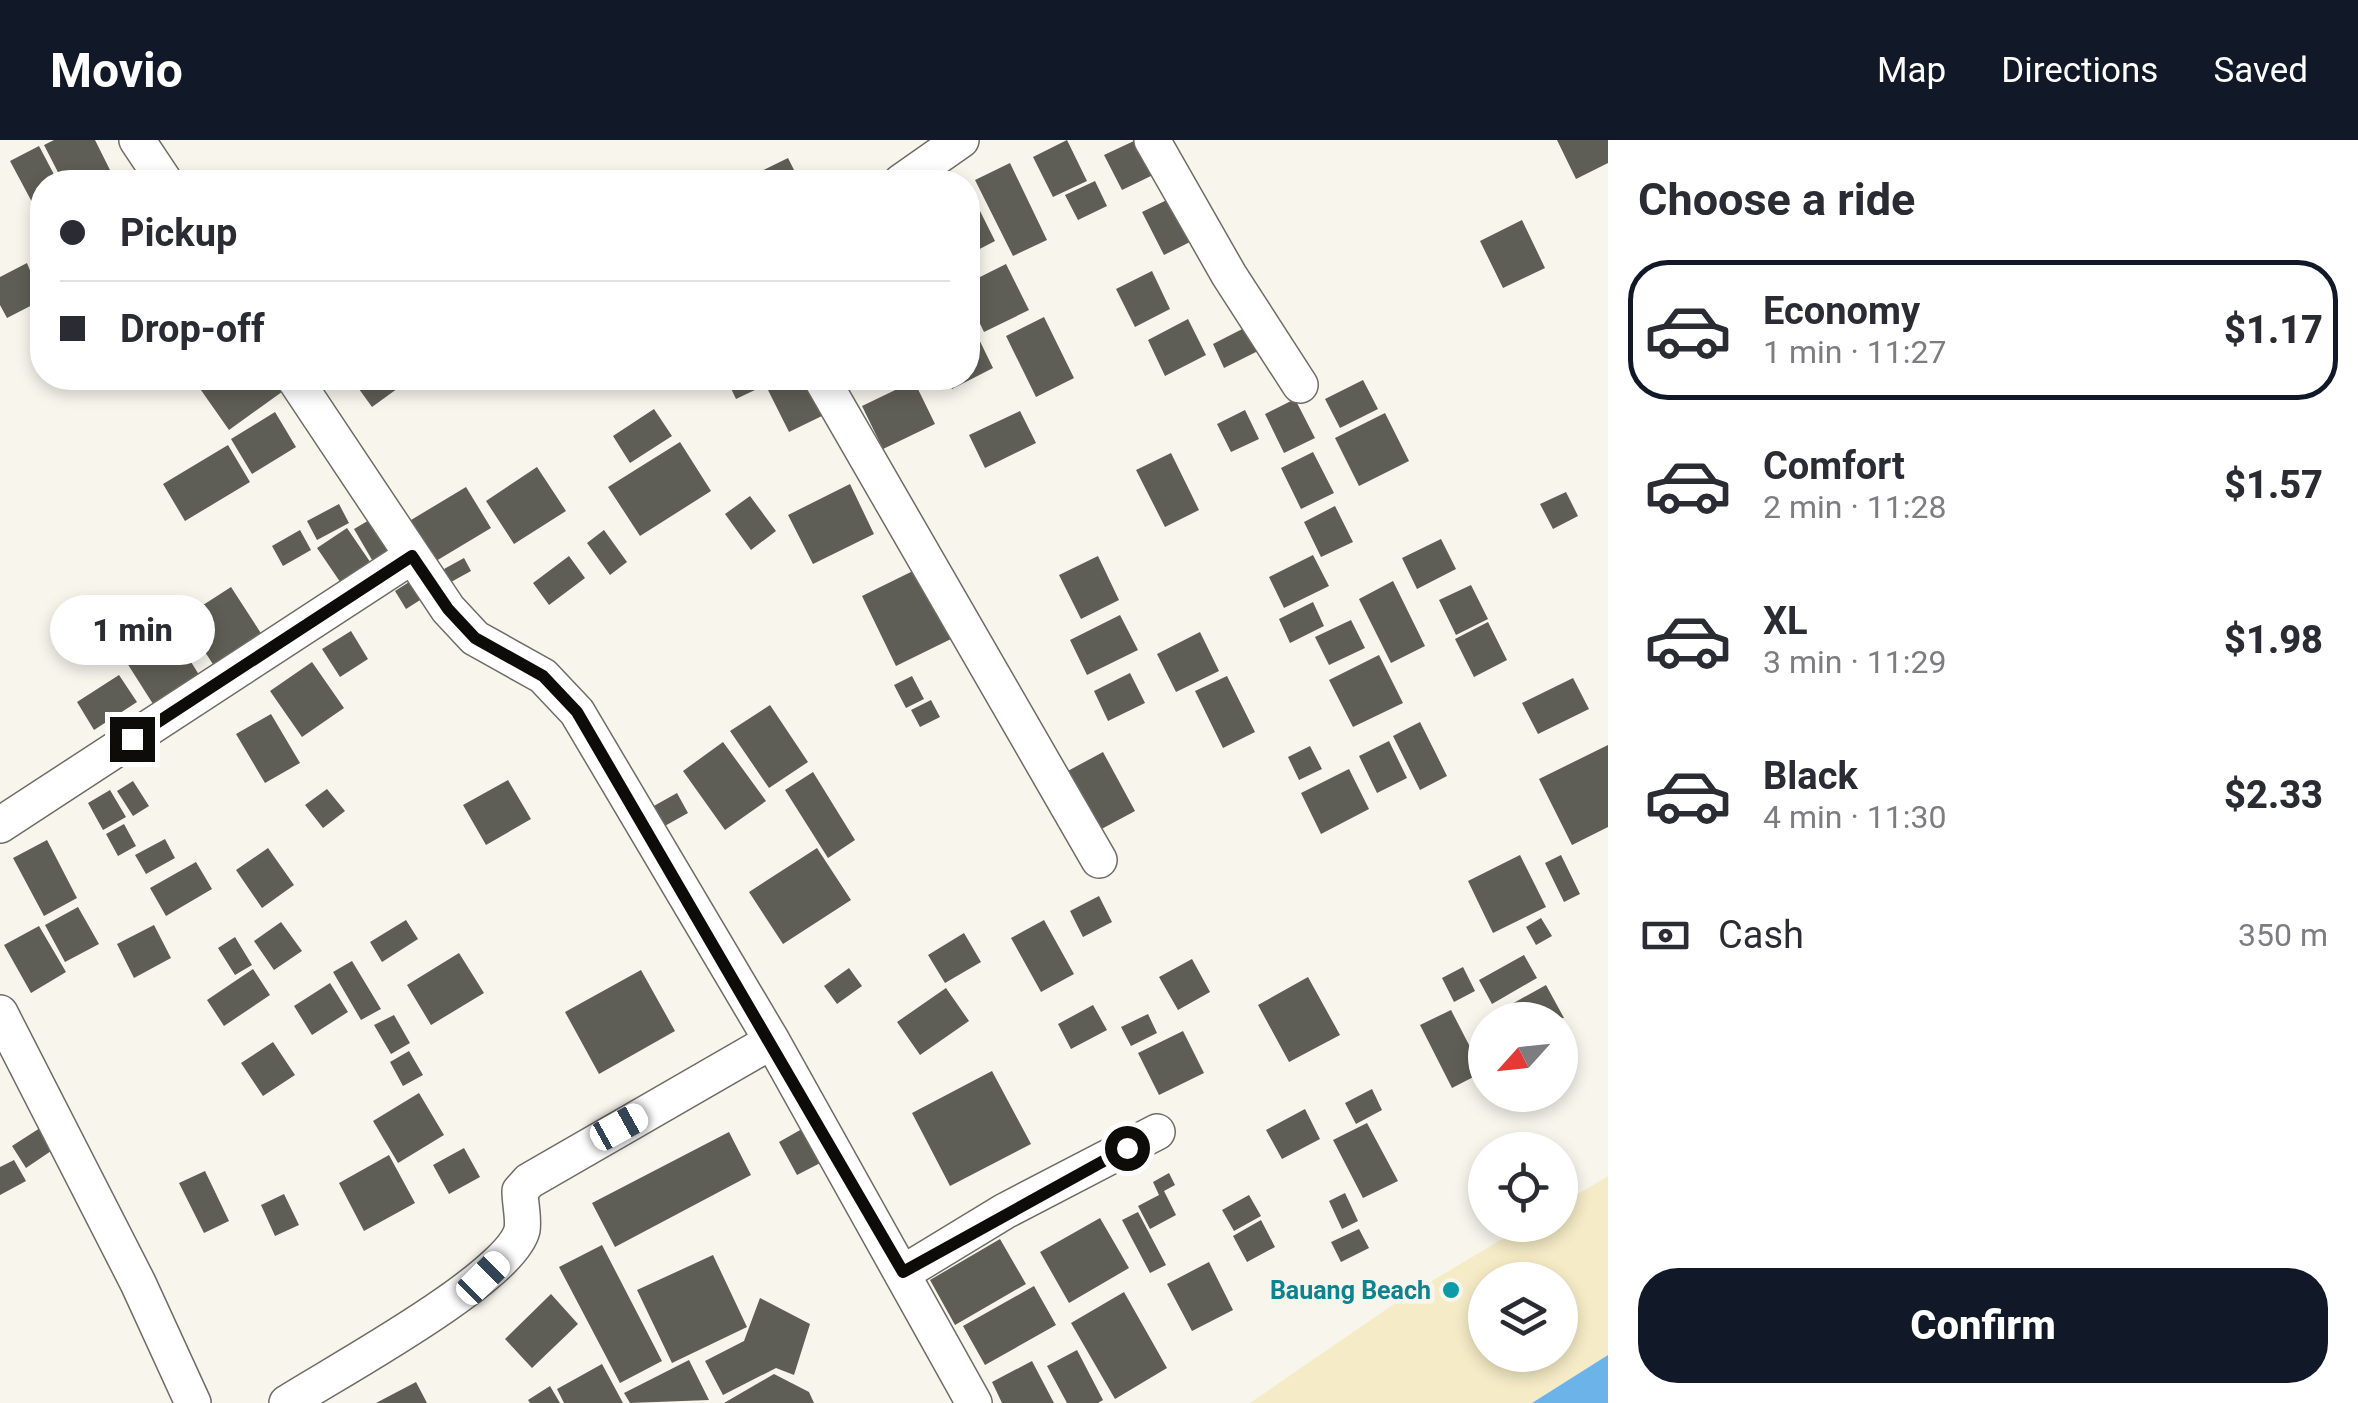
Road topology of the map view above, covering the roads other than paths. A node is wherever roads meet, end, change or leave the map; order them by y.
1 (137, 140) edge
2 (961, 140) edge
3 (1152, 140) edge
4 (157, 170) edge
5 (919, 170) edge
6 (1300, 385) dead end
7 (302, 390) edge
8 (828, 390) edge
9 (412, 556) junction
10 (0, 824) edge
11 (1099, 860) dead end
12 (0, 1013) edge
13 (772, 1041) junction
14 (1157, 1132) dead end
15 (903, 1272) junction
16 (193, 1403) edge
17 (287, 1403) edge
18 (974, 1403) edge

1 - 4 street
2 - 5 street
3 - 6 street
7 - 9 street
8 - 11 street
9 - 10 street
9 - 13 street
12 - 16 street
13 - 15 street
13 - 17 street
14 - 15 street
15 - 18 street

